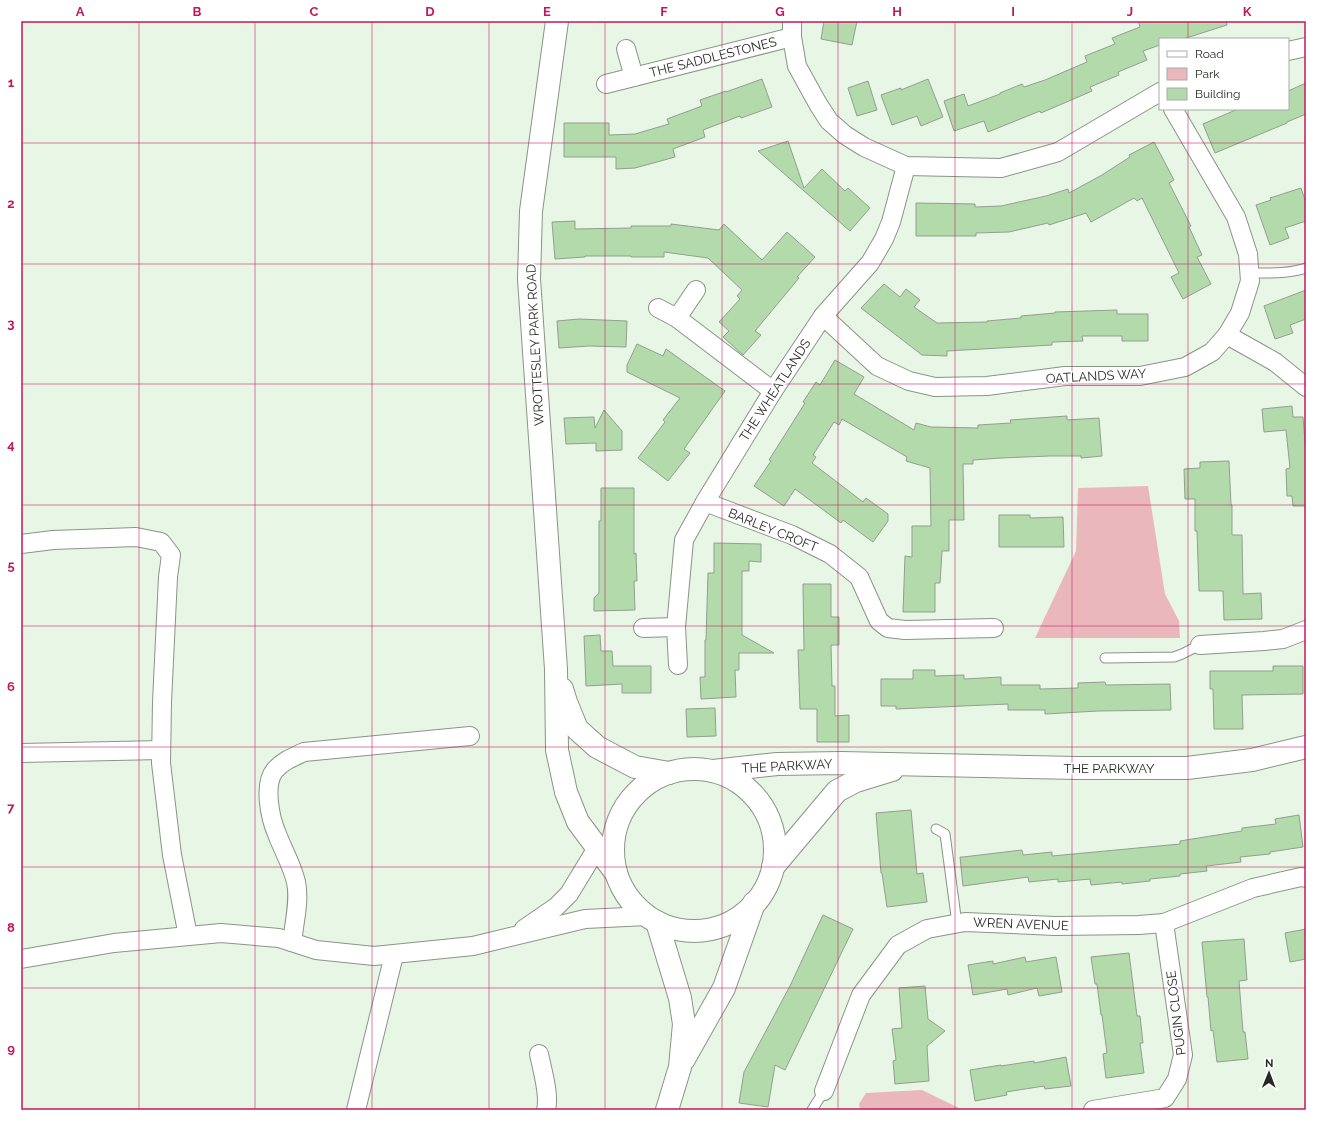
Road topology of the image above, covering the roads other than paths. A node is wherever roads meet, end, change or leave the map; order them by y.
1 (557, 21) edge
2 (792, 29) edge
3 (1306, 47) edge
4 (626, 49) dead end
5 (1289, 51) edge
6 (634, 77) junction
7 (606, 84) dead end
8 (1159, 93) edge
9 (1174, 110) edge
10 (906, 166) junction
11 (1306, 268) edge
12 (1250, 273) junction
13 (696, 290) dead end
14 (658, 308) dead end
15 (823, 316) junction
16 (677, 318) junction
17 (1227, 335) junction
18 (1306, 386) edge
19 (773, 391) junction
20 (705, 502) junction
21 (21, 544) edge
22 (676, 627) junction
23 (644, 628) dead end
24 (994, 628) dead end
25 (1306, 630) edge
26 (1200, 645) joint
27 (1105, 658) dead end
28 (678, 664) dead end
29 (556, 669) junction
30 (470, 736) dead end
31 (1306, 747) edge
32 (161, 750) junction
33 (21, 753) edge
34 (910, 764) junction
35 (713, 771) junction
36 (669, 773) junction
37 (936, 829) dead end
38 (597, 848) junction
39 (773, 867) junction
40 (616, 873) junction
41 (1306, 878) edge
42 (754, 903) junction
43 (652, 919) junction
44 (1164, 923) junction
45 (957, 924) junction
46 (517, 934) junction
47 (188, 936) junction
48 (292, 942) junction
49 (394, 954) junction
50 (21, 959) edge
51 (539, 1054) dead end
52 (680, 1067) junction
53 (824, 1091) joint
54 (356, 1110) edge
55 (546, 1110) edge
56 (666, 1110) edge
57 (812, 1110) edge
58 (1093, 1110) edge

1 - 29 street, WROTTESLEY PARK ROAD
2 - 6 street, THE SADDLESTONES
2 - 10 street
3 - 5 street
4 - 6 street, THE SADDLESTONES
6 - 7 street, THE SADDLESTONES
8 - 10 street
9 - 12 street, OATLANDS WAY
10 - 15 street, THE WHEATLANDS
11 - 12 lane
12 - 17 street, OATLANDS WAY
13 - 16 street
14 - 16 street
15 - 17 street, OATLANDS WAY
15 - 19 street, THE WHEATLANDS
16 - 19 street
17 - 18 street
19 - 20 street, THE WHEATLANDS
20 - 22 street, THE WHEATLANDS
20 - 24 street, BARLEY CROFT
21 - 32 street
22 - 23 street
22 - 28 street, THE WHEATLANDS
25 - 26 street
26 - 27 lane
29 - 36 street, WROTTESLEY PARK ROAD
29 - 38 street, WROTTESLEY PARK ROAD
30 - 48 street
31 - 34 street, THE PARKWAY
32 - 33 street
32 - 47 street
34 - 35 street, THE PARKWAY
34 - 39 street, THE PARKWAY
35 - 36 street
35 - 39 street
36 - 40 street
37 - 45 lane
38 - 40 street, WROTTESLEY PARK ROAD
38 - 46 street
39 - 42 street
40 - 43 street
41 - 44 street, WREN AVENUE
42 - 43 street
42 - 52 street
43 - 46 street
43 - 52 street
44 - 45 street, WREN AVENUE
44 - 58 street, PUGIN CLOSE
45 - 53 street, WREN AVENUE
46 - 49 street
47 - 48 street
47 - 50 street
48 - 49 street
49 - 54 street
51 - 55 street
52 - 56 street
53 - 57 lane

